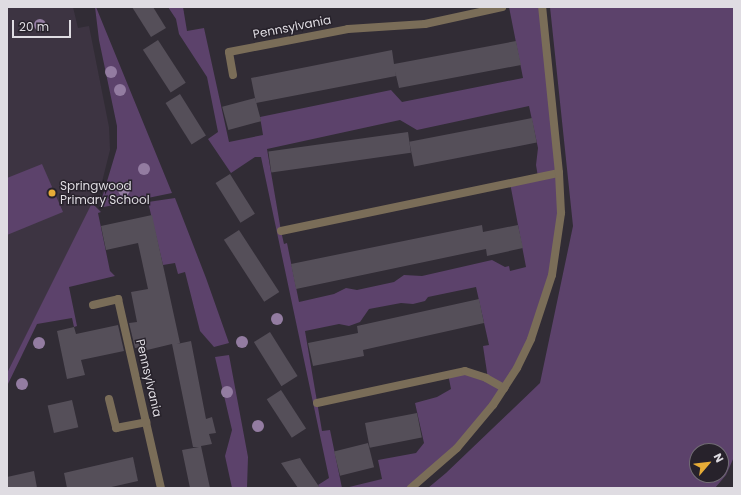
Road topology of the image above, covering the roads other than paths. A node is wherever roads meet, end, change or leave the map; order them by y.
1 (502, 7) edge
2 (542, 7) edge
3 (234, 75) dead end
4 (559, 173) junction
5 (281, 231) dead end
6 (92, 304) dead end
7 (504, 388) junction
8 (109, 399) dead end
9 (316, 403) dead end
10 (146, 422) junction
11 (161, 488) edge
12 (411, 488) edge

1 - 3 street, Pennsylvania
2 - 4 street
4 - 5 street
4 - 7 street
6 - 10 street, Pennsylvania
7 - 9 street
7 - 12 street
8 - 10 street
10 - 11 street, Pennsylvania

